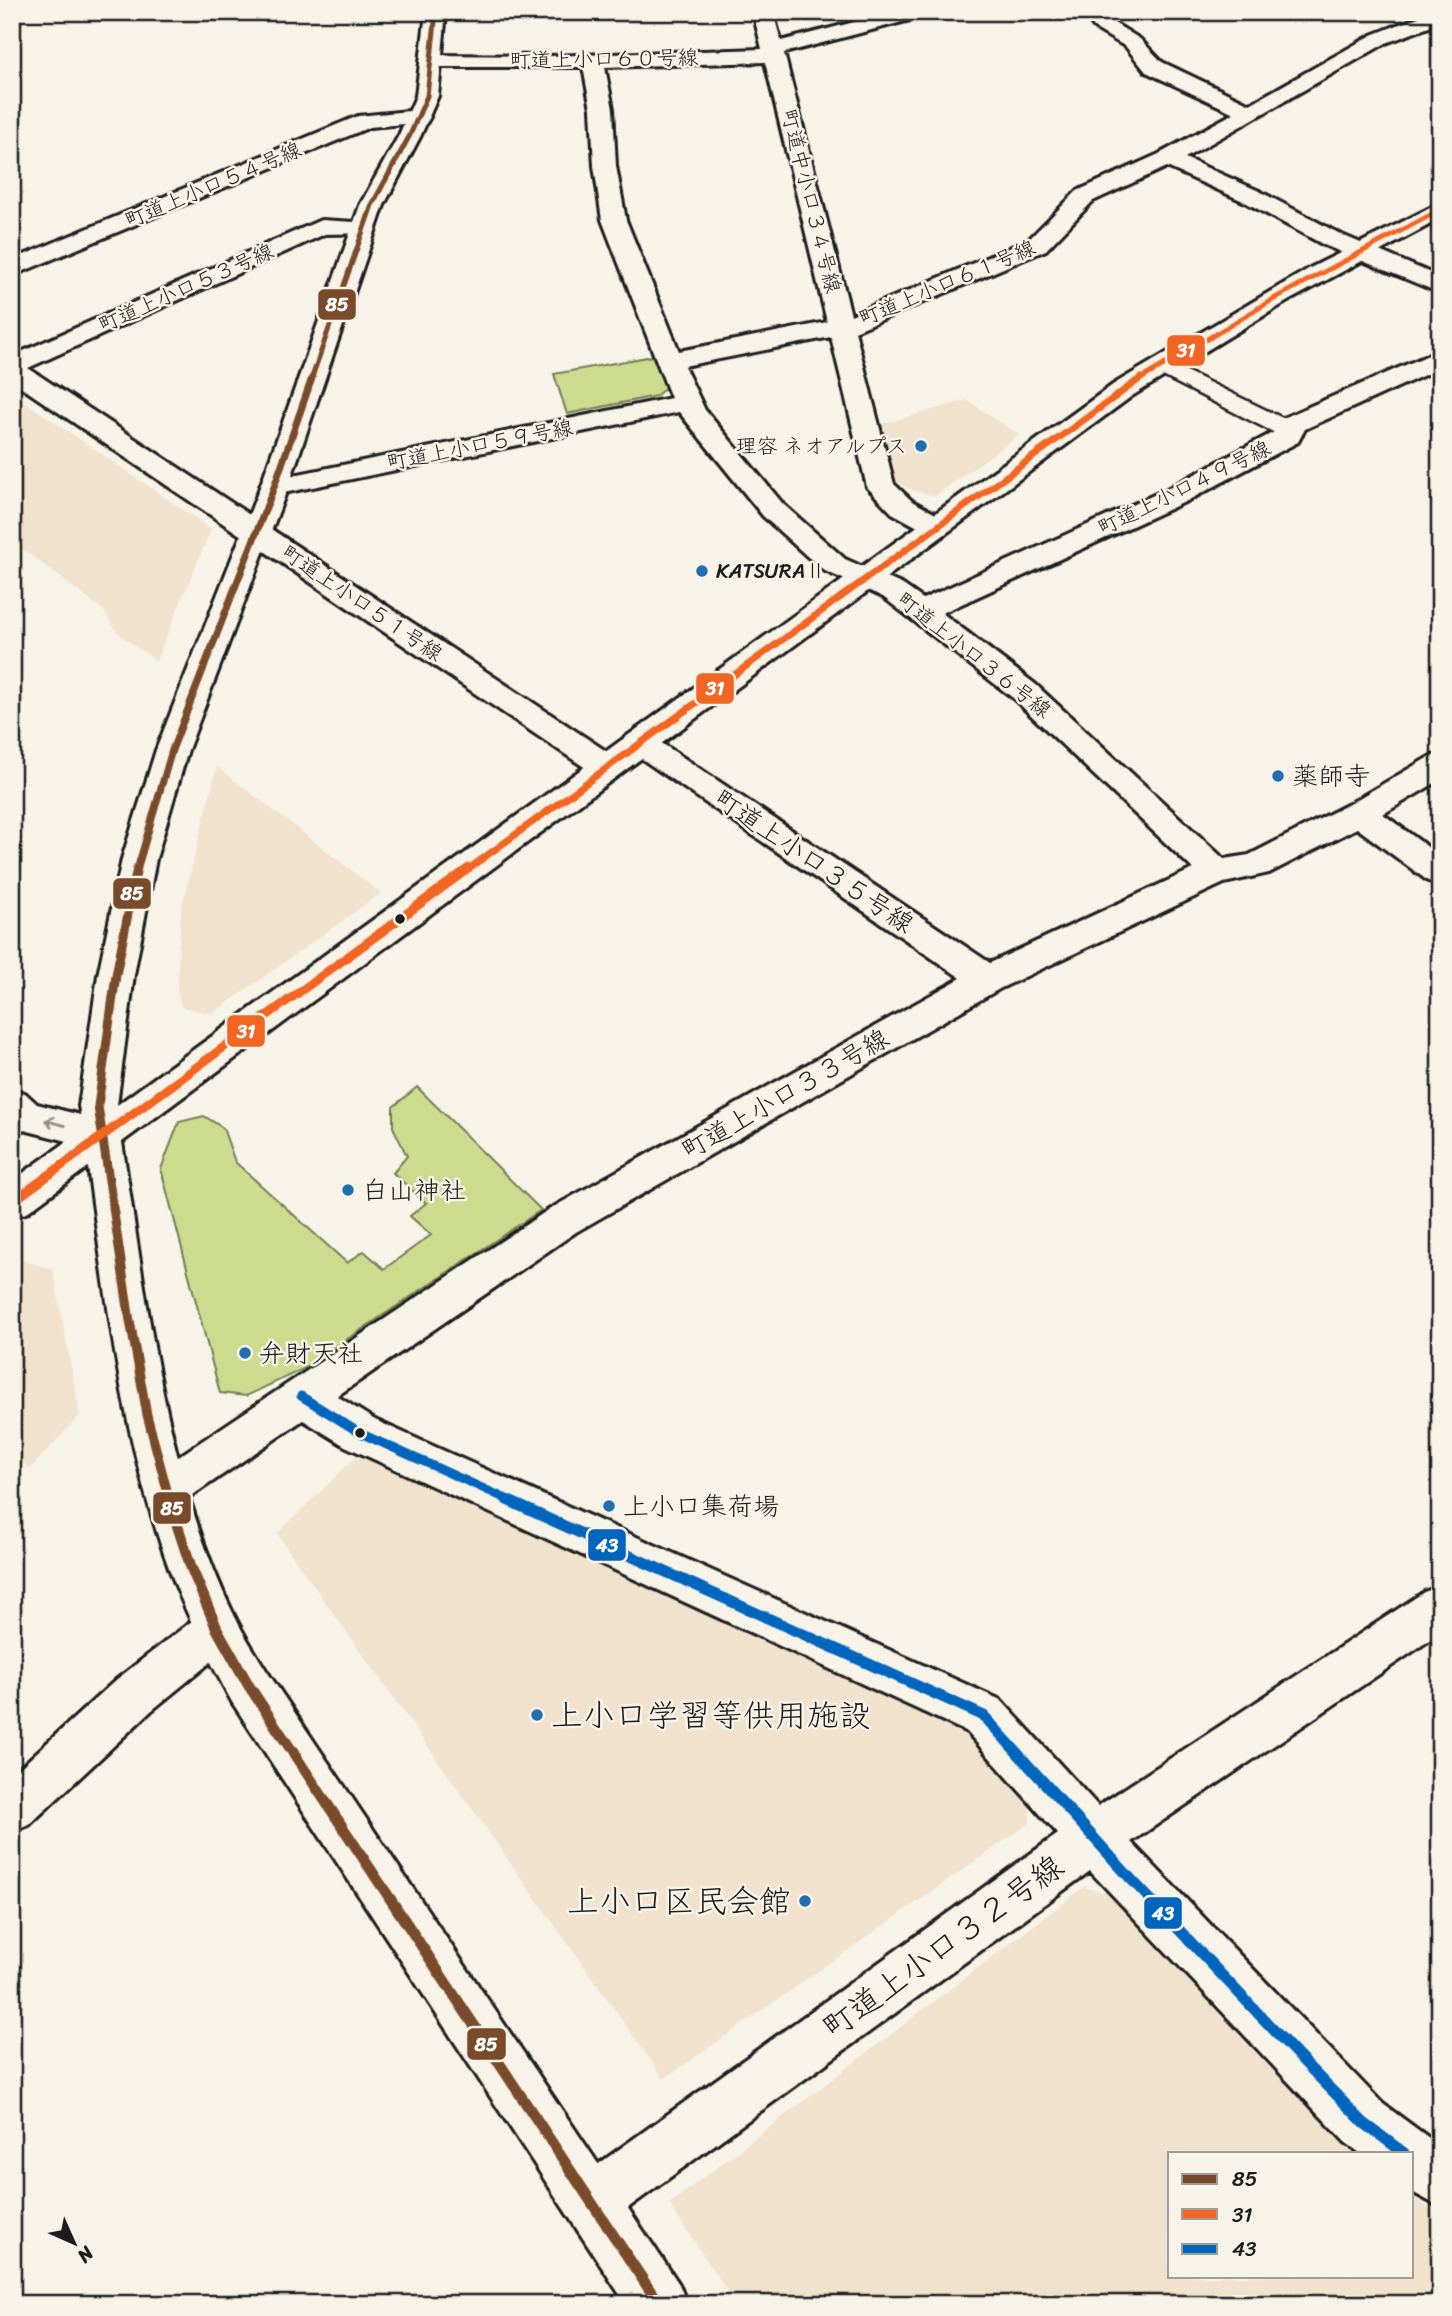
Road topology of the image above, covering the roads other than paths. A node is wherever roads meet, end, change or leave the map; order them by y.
1 (436, 12) edge
2 (763, 12) edge
3 (918, 12) edge
4 (1101, 12) edge
5 (1440, 16) edge
6 (774, 52) junction
7 (432, 61) junction
8 (593, 61) junction
9 (1251, 113) junction
10 (419, 117) junction
11 (1167, 159) junction
12 (1440, 210) edge
13 (364, 228) junction
14 (1357, 250) junction
15 (12, 269) edge
16 (1440, 286) edge
17 (842, 327) junction
18 (1440, 358) edge
19 (670, 361) junction
20 (1161, 366) junction
21 (12, 368) edge
22 (686, 403) junction
23 (1290, 431) junction
24 (274, 487) junction
25 (937, 526) junction
26 (255, 532) junction
27 (864, 579) junction
28 (922, 611) junction
29 (640, 743) junction
30 (1440, 765) edge
31 (607, 767) junction
32 (1359, 813) junction
33 (1217, 872) junction
34 (1440, 873) edge
35 (988, 979) junction
36 (12, 1103) edge
37 (103, 1135) junction
38 (12, 1202) edge
39 (301, 1396) junction
40 (166, 1489) junction
41 (1440, 1607) edge
42 (217, 1629) junction
43 (12, 1808) edge
44 (1095, 1837) junction
45 (1403, 2152) edge
46 (1414, 2160) edge
47 (1440, 2180) edge
48 (591, 2203) junction
49 (659, 2304) edge

1 - 7 street
2 - 6 street, 町道中小口３４号線
3 - 6 street, 町道上小口６０号線
4 - 9 street
5 - 9 street, 町道上小口６１号線
6 - 8 street, 町道上小口６０号線
6 - 17 street, 町道中小口３４号線
7 - 8 street, 町道上小口６０号線
7 - 10 street
8 - 19 street, 町道上小口３６号線
9 - 11 street, 町道上小口６１号線
10 - 13 street
10 - 15 street, 町道上小口５４号線
11 - 14 street
11 - 17 street, 町道上小口６１号線
12 - 14 street
13 - 21 street, 町道上小口５３号線
13 - 24 street
14 - 16 street
14 - 20 street
17 - 19 street, 町道上小口６１号線
17 - 25 street, 町道中小口３４号線
18 - 23 street, 町道上小口４９号線
19 - 22 street, 町道上小口３６号線
20 - 23 lane
20 - 25 street
21 - 26 street, 町道上小口５１号線
22 - 24 street, 町道上小口５９号線
22 - 27 street, 町道上小口３６号線
23 - 28 street, 町道上小口４９号線
24 - 26 street
25 - 27 street
26 - 31 street, 町道上小口５１号線
26 - 37 street
27 - 28 street, 町道上小口３６号線
27 - 29 street
28 - 33 street, 町道上小口３６号線
29 - 31 street
29 - 35 street, 町道上小口３５号線
30 - 32 street, 町道上小口３３号線
31 - 37 street
32 - 33 street, 町道上小口３３号線
32 - 34 street
33 - 35 street, 町道上小口３３号線
35 - 39 street, 町道上小口３３号線
37 -> 36 street
37 - 38 street
37 - 40 street
39 - 40 street, 町道上小口３３号線
39 - 44 street
40 - 42 street
41 - 44 street, 町道上小口３２号線
42 - 43 street
42 - 48 street
44 - 45 street
44 - 48 street, 町道上小口３２号線
46 - 47 street
48 - 49 street

